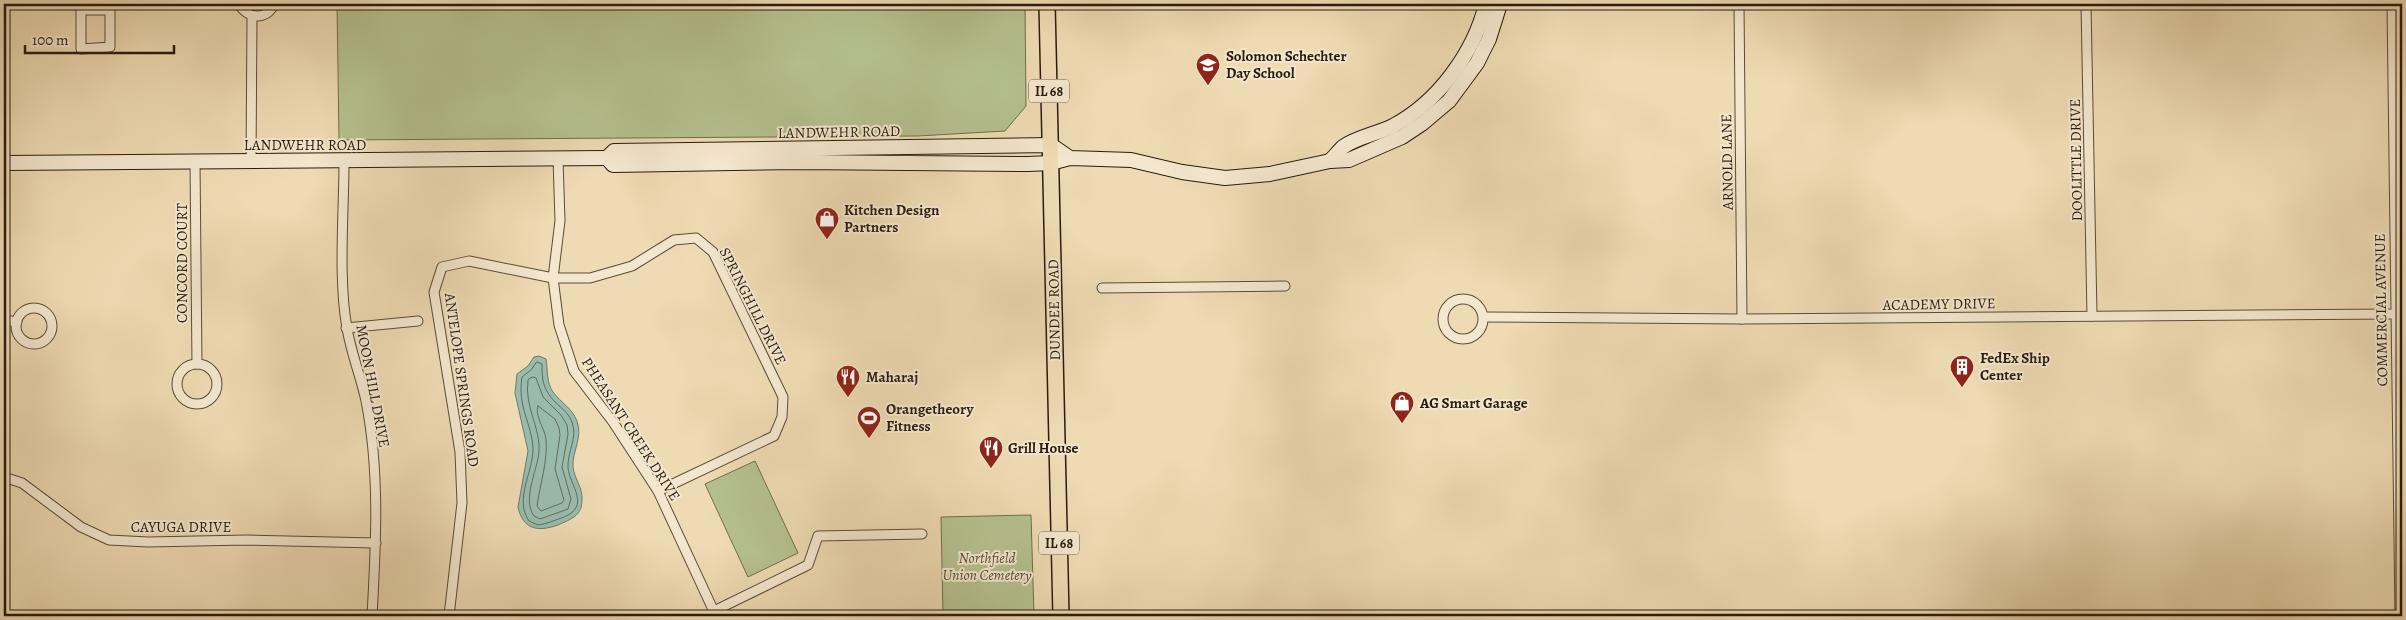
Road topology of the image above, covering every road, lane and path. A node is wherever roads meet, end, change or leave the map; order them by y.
1 (239, 4) edge
2 (274, 4) edge
3 (1048, 4) edge
4 (1486, 4) edge
5 (1500, 4) edge
6 (1739, 4) edge
7 (2086, 4) edge
8 (2392, 4) edge
9 (96, 7) edge
10 (252, 16) junction
11 (1051, 145) junction
12 (607, 158) junction
13 (1070, 158) junction
14 (558, 159) junction
15 (1330, 161) junction
16 (195, 162) junction
17 (251, 162) junction
18 (344, 162) junction
19 (4, 163) edge
20 (1051, 163) junction
21 (442, 267) joint
22 (553, 278) junction
23 (1285, 286) dead end
24 (1102, 288) dead end
25 (2395, 314) junction
26 (2092, 316) junction
27 (1484, 317) junction
28 (1742, 319) junction
29 (4, 320) edge
30 (418, 321) dead end
31 (17, 322) junction
32 (346, 328) junction
33 (197, 364) junction
34 (4, 477) edge
35 (658, 491) junction
36 (922, 534) dead end
37 (376, 543) junction
38 (715, 614) edge
39 (372, 616) edge
40 (449, 616) edge
41 (1061, 616) edge
42 (2400, 616) edge

1 - 10 street
2 - 10 street
3 - 11 main road, DUNDEE ROAD / IL 68
4 - 15 main road, LANDWEHR ROAD
5 - 15 main road, LANDWEHR ROAD
6 - 28 street, ARNOLD LANE
7 - 26 street, DOOLITTLE DRIVE
8 - 25 street, COMMERCIAL AVENUE
9 - 9 street
10 - 17 street
11 - 12 main road, LANDWEHR ROAD
11 - 13 main road
11 - 20 main road, DUNDEE ROAD / IL 68
12 - 14 main road, LANDWEHR ROAD
12 - 20 main road, LANDWEHR ROAD
13 - 15 main road, LANDWEHR ROAD
13 - 20 main road, LANDWEHR ROAD
14 - 18 main road, LANDWEHR ROAD
14 - 22 street, PHEASANT CREEK DRIVE
16 - 17 main road, LANDWEHR ROAD
16 - 19 main road, LANDWEHR ROAD
16 - 33 street, CONCORD COURT
17 - 18 main road, LANDWEHR ROAD
18 - 32 street, MOON HILL DRIVE
20 - 41 main road, DUNDEE ROAD / IL 68
21 - 22 street, SPRINGHILL DRIVE
21 - 40 street, ANTELOPE SPRINGS ROAD
22 - 35 street, PHEASANT CREEK DRIVE
22 - 35 street, SPRINGHILL DRIVE
23 - 24 street
25 - 26 street, ACADEMY DRIVE
25 - 42 street, COMMERCIAL AVENUE
26 - 28 street, ACADEMY DRIVE
27 - 27 street
27 - 28 street, ACADEMY DRIVE
29 - 31 street
30 - 32 street
31 - 31 street
32 - 37 street, MOON HILL DRIVE
33 - 33 street
34 - 37 street, CAYUGA DRIVE
35 - 38 street, PHEASANT CREEK DRIVE
36 - 38 street
37 - 39 street, MOON HILL DRIVE

